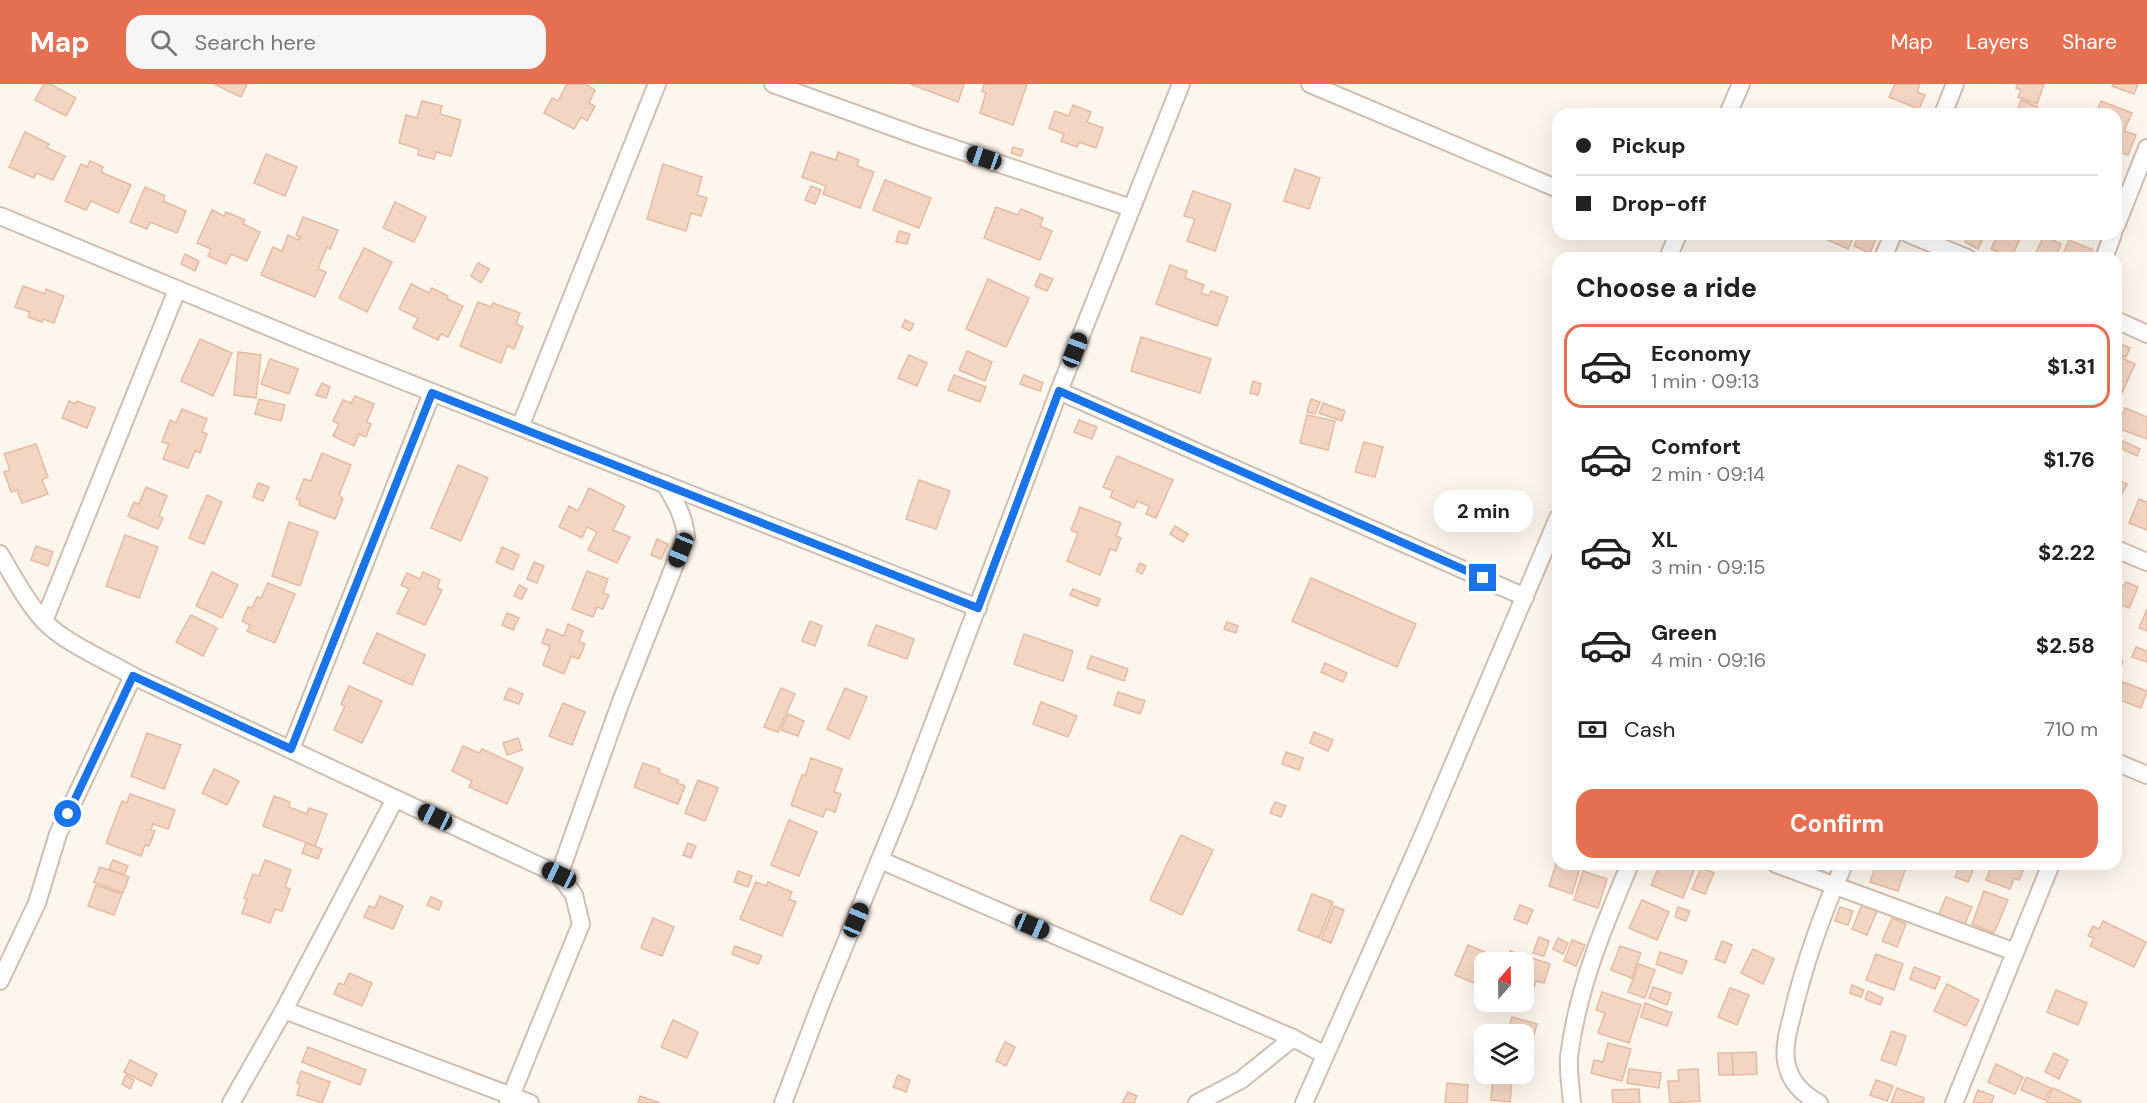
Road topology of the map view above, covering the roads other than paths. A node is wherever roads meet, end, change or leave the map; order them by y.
1 (657, 84) edge
2 (773, 84) edge
3 (1181, 84) edge
4 (1311, 84) edge
5 (1955, 84) edge
6 (1737, 85) edge
7 (1730, 108) edge
8 (1945, 108) edge
9 (2147, 148) edge
10 (1552, 186) edge
11 (1131, 208) junction
12 (2122, 211) edge
13 (0, 216) edge
14 (1924, 240) edge
15 (1952, 252) edge
16 (177, 290) junction
17 (2122, 323) edge
18 (2147, 334) edge
19 (1059, 391) junction
20 (432, 393) junction
21 (520, 427) junction
22 (665, 484) junction
23 (1552, 532) edge
24 (2122, 552) edge
25 (0, 554) edge
26 (2147, 562) edge
27 (1525, 597) junction
28 (978, 608) junction
29 (44, 621) junction
30 (133, 676) junction
31 (291, 749) junction
32 (2122, 765) edge
33 (2147, 775) edge
34 (395, 799) junction
35 (880, 860) junction
36 (1627, 870) edge
37 (1793, 870) edge
38 (1841, 870) edge
39 (2049, 870) edge
40 (559, 875) junction
41 (1835, 885) junction
42 (2015, 952) junction
43 (0, 981) edge
44 (284, 1010) junction
45 (1293, 1038) junction
46 (1325, 1055) junction
47 (509, 1100) edge
48 (231, 1103) edge
49 (530, 1103) edge
50 (783, 1103) edge
51 (1197, 1103) edge
52 (1304, 1103) edge
53 (1572, 1103) edge
54 (1819, 1103) edge
55 (1954, 1103) edge

1 - 21 street
2 - 11 street
3 - 11 street
4 - 10 street
5 - 8 street
6 - 7 street
9 - 12 street
11 - 19 street
13 - 16 street
14 - 15 street
16 - 20 street
16 - 29 street
17 - 18 street
19 - 27 street
19 - 28 street
20 - 21 street
20 - 31 street
21 - 22 street
22 - 28 street
22 - 40 street
23 - 27 street
24 - 26 street
25 - 29 street
27 - 46 street
28 - 35 street
29 - 30 street
30 - 31 street
30 - 43 street
31 - 34 street
32 - 33 street
34 - 40 street
34 - 44 street
35 - 45 street
35 - 50 street
36 - 53 street
37 - 41 street
38 - 41 street
39 - 42 street
40 - 47 street
41 - 42 street
41 - 54 street
42 - 55 street
44 - 47 street
44 - 48 street
45 - 46 street
45 - 51 street
46 - 52 street
47 - 49 street

